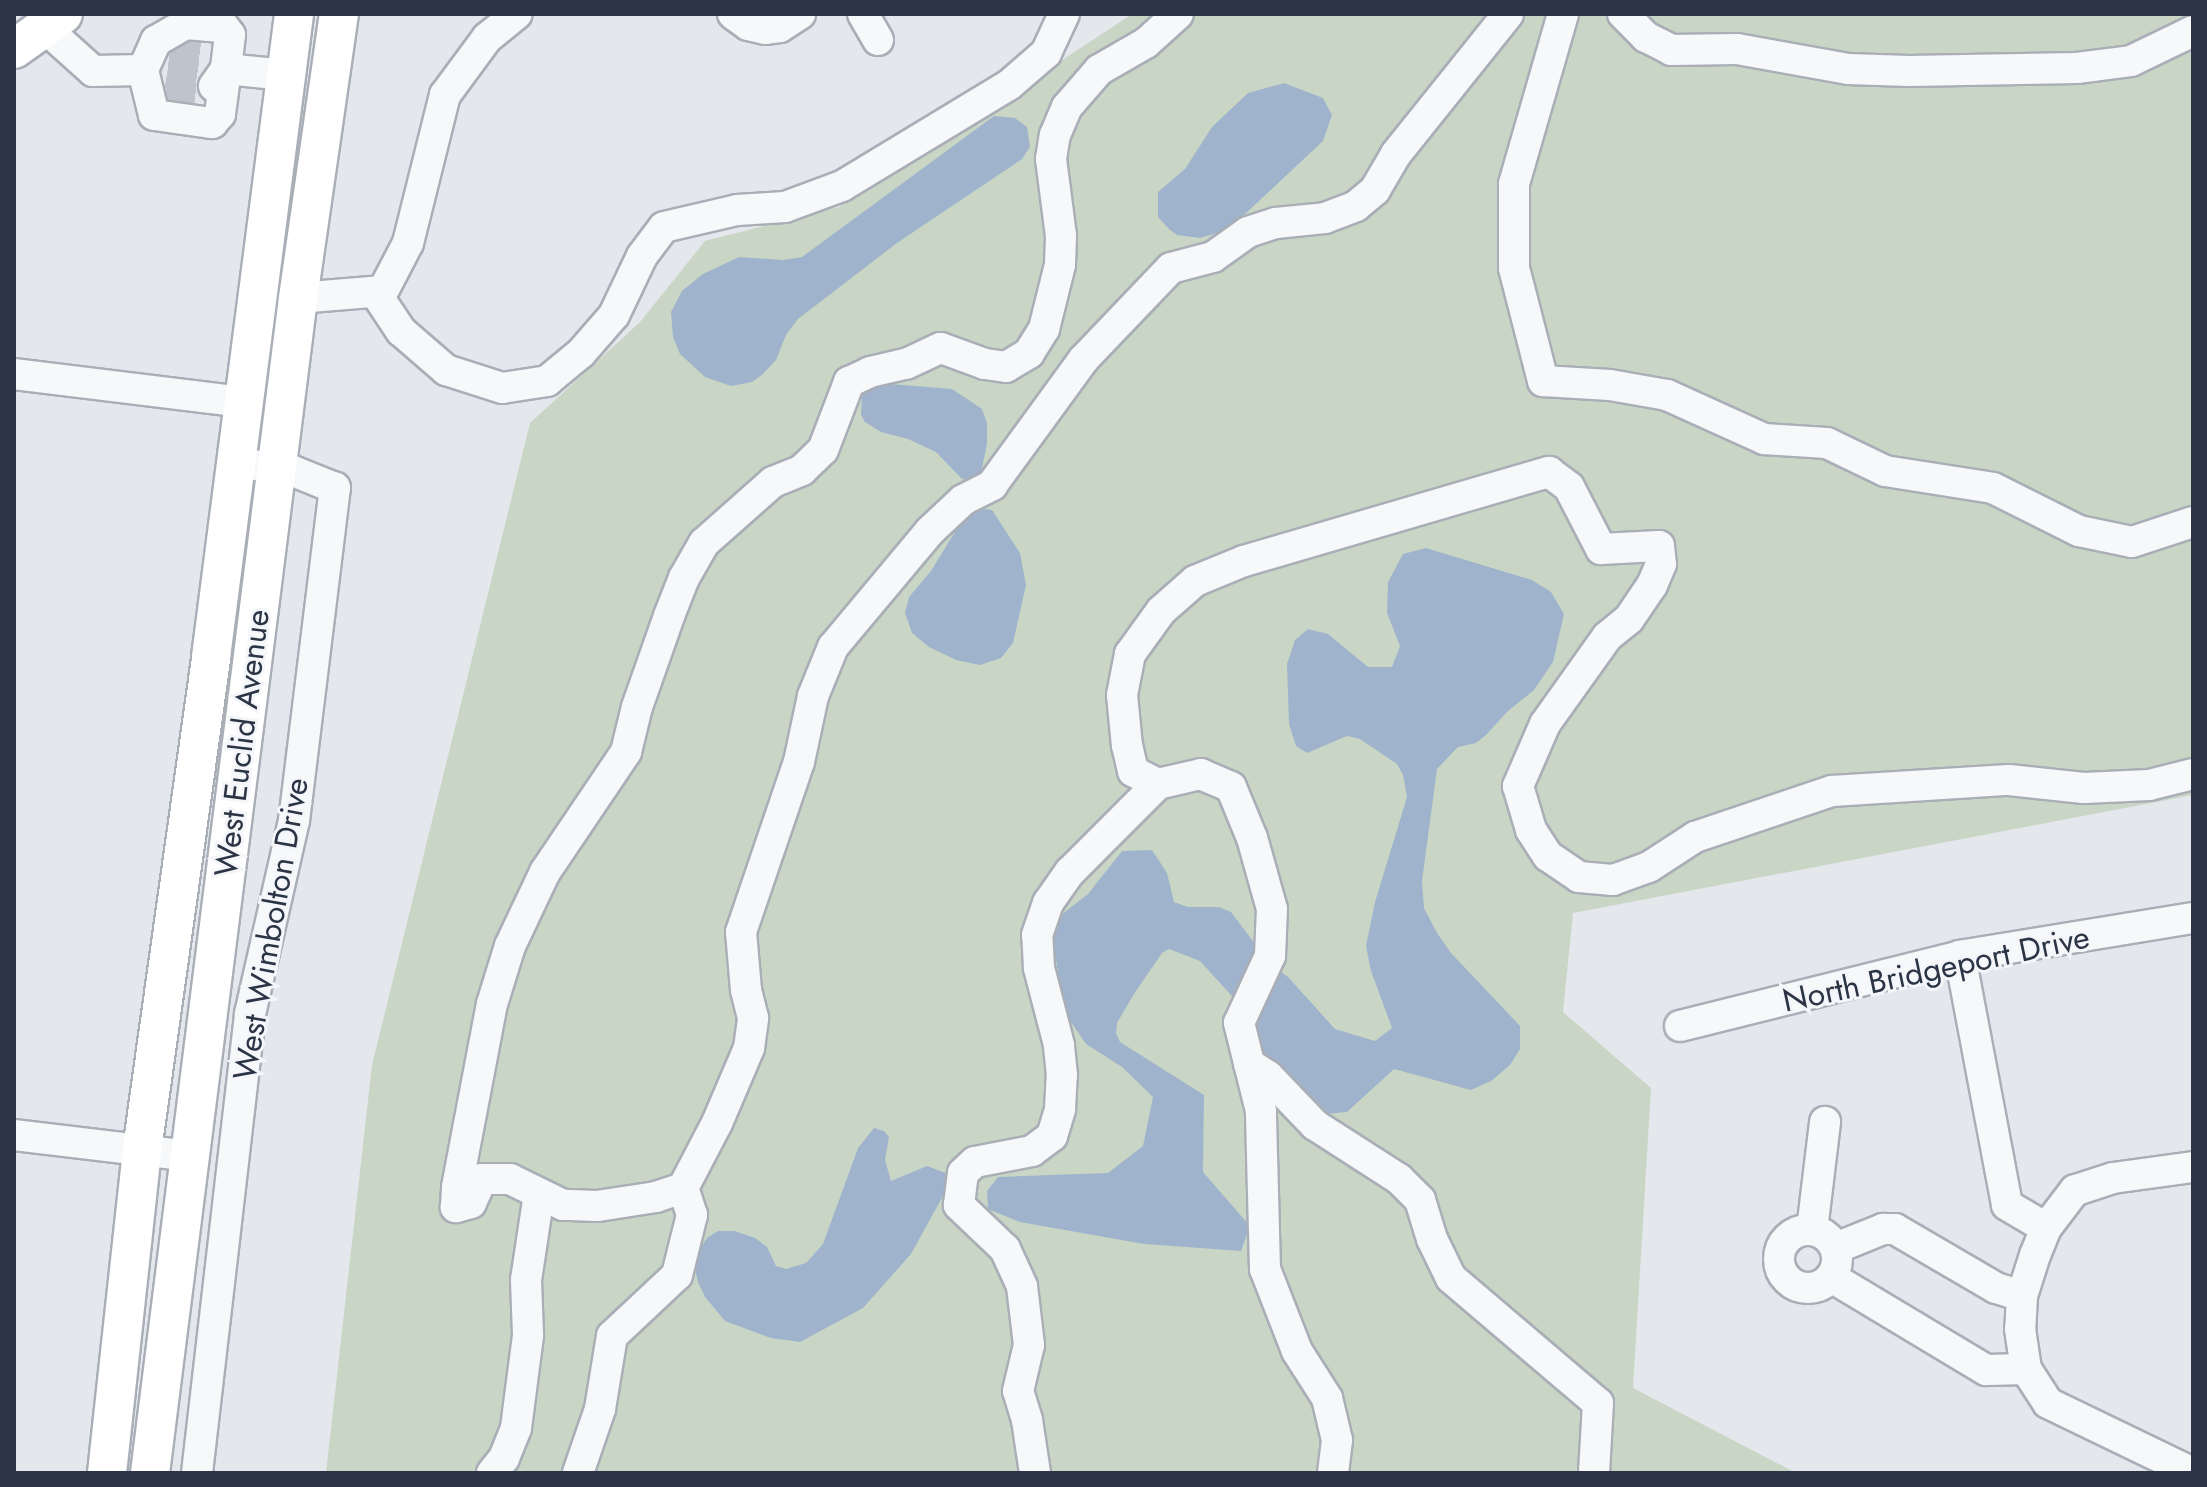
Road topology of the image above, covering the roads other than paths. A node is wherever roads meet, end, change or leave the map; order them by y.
1 (294, 14) edge
2 (339, 14) edge
3 (517, 14) edge
4 (733, 14) edge
5 (800, 14) edge
6 (863, 14) edge
7 (1064, 14) edge
8 (1178, 14) edge
9 (1508, 14) edge
10 (1563, 14) edge
11 (1623, 14) edge
12 (54, 21) edge
13 (2193, 31) edge
14 (878, 40) dead end
15 (14, 49) edge
16 (161, 72) junction
17 (286, 75) junction
18 (210, 76) junction
19 (375, 292) junction
20 (298, 298) junction
21 (14, 374) edge
22 (243, 402) junction
23 (236, 462) junction
24 (277, 468) junction
25 (2193, 522) edge
26 (2193, 774) edge
27 (1158, 784) junction
28 (2193, 918) edge
29 (1960, 956) junction
30 (1680, 1026) dead end
31 (1249, 1064) junction
32 (1825, 1122) dead end
33 (14, 1135) edge
34 (142, 1150) junction
35 (191, 1156) junction
36 (2193, 1167) edge
37 (683, 1188) junction
38 (539, 1194) junction
39 (2046, 1228) junction
40 (1826, 1252) junction
41 (2022, 1296) junction
42 (2026, 1369) junction
43 (2159, 1466) edge
44 (107, 1473) edge
45 (150, 1473) edge
46 (197, 1473) edge
47 (492, 1473) edge
48 (578, 1473) edge
49 (1035, 1473) edge
50 (1333, 1473) edge
51 (1594, 1473) edge
52 (2193, 1473) edge

1 - 17 main road, West Euclid Avenue
2 - 20 main road, West Euclid Avenue
3 - 19 street
4 - 5 street
6 - 14 street
7 - 19 street
8 - 38 street
9 - 37 street
10 - 25 street
11 - 13 street
12 - 15 main road
12 - 16 street
16 - 18 street
16 - 18 street
17 - 18 street
17 - 22 main road, West Euclid Avenue
19 - 20 street
20 - 24 main road, West Euclid Avenue
21 - 22 street
22 - 23 main road, West Euclid Avenue
23 - 24 street, West Wimbolton Drive
23 - 34 main road, West Euclid Avenue
24 - 35 main road, West Euclid Avenue
24 - 46 street, West Wimbolton Drive
26 - 27 street
27 - 31 street
27 - 49 street
28 - 29 street, North Bridgeport Drive
29 - 30 street, North Bridgeport Drive
29 - 39 street
31 - 50 street
31 - 51 street
32 - 40 street
33 - 34 street
34 - 35 street
34 - 44 main road, West Euclid Avenue
35 - 45 main road, West Euclid Avenue
36 - 39 street
37 - 38 street
37 - 48 street
38 - 47 street
39 - 41 street
40 - 41 street
40 - 42 street
41 - 42 street
42 - 43 street
43 - 52 street

